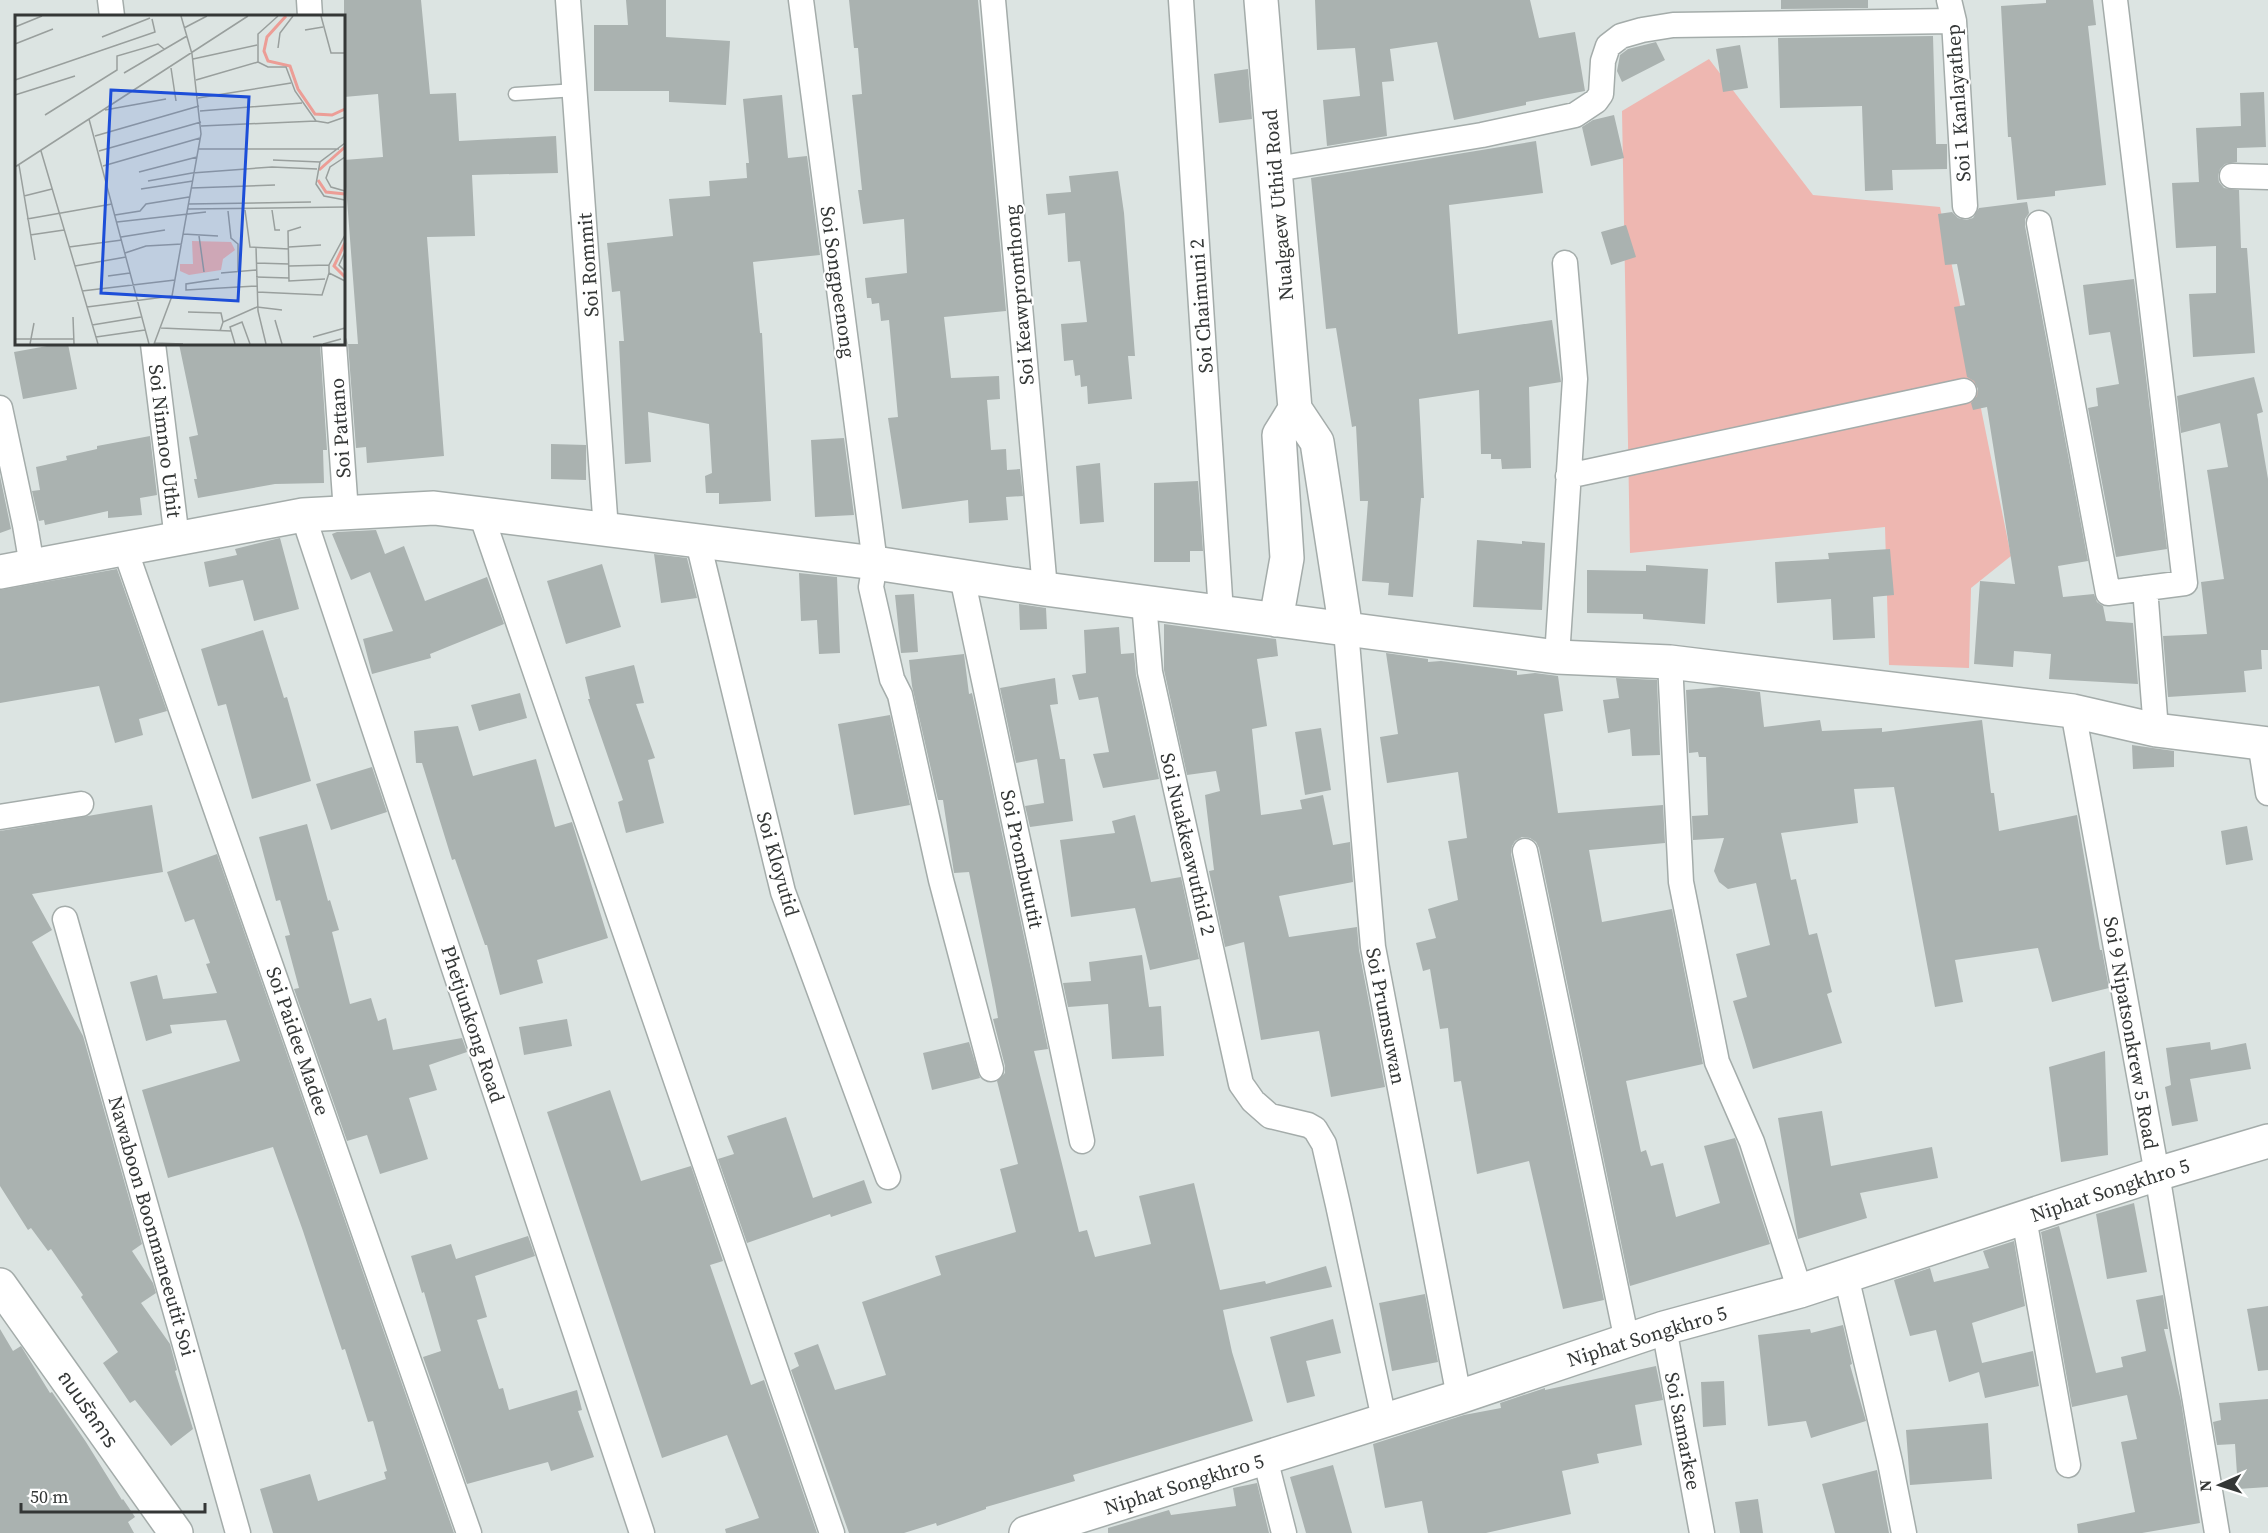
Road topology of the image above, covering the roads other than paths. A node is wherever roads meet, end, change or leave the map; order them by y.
1 (110, 0) edge
2 (309, 0) edge
3 (568, 0) edge
4 (801, 0) edge
5 (993, 0) edge
6 (1181, 0) edge
7 (1261, 0) edge
8 (2115, 0) edge
9 (1952, 10) edge
10 (112, 15) edge
11 (310, 15) edge
12 (576, 90) junction
13 (515, 94) dead end
14 (1276, 169) junction
15 (2232, 176) dead end
16 (2268, 177) edge
17 (1965, 206) dead end
18 (2039, 223) dead end
19 (1565, 263) dead end
20 (153, 345) edge
21 (334, 345) edge
22 (1964, 391) dead end
23 (0, 408) edge
24 (1295, 409) junction
25 (1568, 476) junction
26 (346, 512) junction
27 (303, 514) junction
28 (481, 514) junction
29 (606, 530) junction
30 (177, 540) junction
31 (698, 542) junction
32 (125, 549) junction
33 (875, 563) junction
34 (32, 566) junction
35 (0, 572) edge
36 (962, 576) junction
37 (2145, 588) junction
38 (1046, 589) junction
39 (1144, 603) junction
40 (1221, 613) junction
41 (1276, 620) junction
42 (1346, 630) junction
43 (1557, 657) junction
44 (1670, 662) junction
45 (2073, 711) junction
46 (2156, 730) junction
47 (2264, 743) edge
48 (2268, 793) edge
49 (81, 804) dead end
50 (0, 817) edge
51 (1525, 851) dead end
52 (65, 919) dead end
53 (991, 1069) dead end
54 (2268, 1140) edge
55 (1082, 1141) dead end
56 (2157, 1174) junction
57 (888, 1177) dead end
58 (2024, 1218) junction
59 (1846, 1276) junction
60 (0, 1285) edge
61 (1800, 1291) junction
62 (1664, 1328) junction
63 (1627, 1341) junction
64 (1459, 1397) junction
65 (1384, 1419) junction
66 (1265, 1458) junction
67 (2068, 1465) dead end
68 (176, 1533) edge
69 (238, 1533) edge
70 (469, 1533) edge
71 (642, 1533) edge
72 (832, 1533) edge
73 (1026, 1533) edge
74 (1284, 1533) edge
75 (1702, 1533) edge
76 (1904, 1533) edge
77 (2217, 1533) edge

1 - 10 street
2 - 11 street
3 - 12 street, Soi Rommit
4 - 33 street, Soi Songpeenong
5 - 38 street, Soi Keawpromthong
6 - 40 street, Soi Chaimuni 2
7 - 14 street, Nualgaew Uthid Road
8 - 37 street
9 - 14 street
9 - 17 street, Soi 1 Kanlayathep
12 - 13 lane
12 - 29 street, Soi Rommit
14 - 24 street, Nualgaew Uthid Road
15 - 16 street
18 - 37 street
19 - 25 street
20 - 30 street, Soi Nimnoo Uthit
21 - 26 street, Soi Pattano
22 - 25 street
23 - 34 street
24 - 41 street
24 - 42 street, Nualgaew Uthid Road
25 - 43 street
26 - 27 street
26 - 28 street
27 - 30 street
27 - 71 street, Phetjunkong Road
28 - 29 street
28 - 72 street
29 - 31 street
30 - 32 street
31 - 33 street
31 - 57 street, Soi Kloyutid
32 - 34 street
32 - 70 street, Soi Paidee Madee
33 - 36 street
33 - 53 street, Soi Songpeenong
34 - 35 street
36 - 38 street
36 - 55 street, Soi Prombututit
37 - 46 street
38 - 39 street
39 - 40 street
39 - 65 street, Soi Nuakkeawuthid 2
40 - 41 street
41 - 42 street
42 - 43 street
42 - 64 street, Soi Prumsuwan
43 - 44 street
44 - 45 street
44 - 61 street
45 - 46 street
45 - 56 street, Soi 9 Nipatsonkrew 5 Road
46 - 47 street
47 - 48 street
49 - 50 street
51 - 63 street
52 - 69 street, Nawaboon Boonmaneeutit Soi
54 - 56 street, Niphat Songkhro 5
56 - 58 street, Niphat Songkhro 5
56 - 77 street, Soi 9 Nipatsonkrew 5 Road
58 - 59 street, Niphat Songkhro 5
58 - 67 street
59 - 61 street, Niphat Songkhro 5
59 - 76 street
60 - 68 street, ถนนรัถการ
61 - 62 street, Niphat Songkhro 5
62 - 63 street, Niphat Songkhro 5
62 - 75 street, Soi Samarkee
63 - 64 street, Niphat Songkhro 5
64 - 65 street, Niphat Songkhro 5
65 - 66 street, Niphat Songkhro 5
66 - 73 street, Niphat Songkhro 5
66 - 74 street

